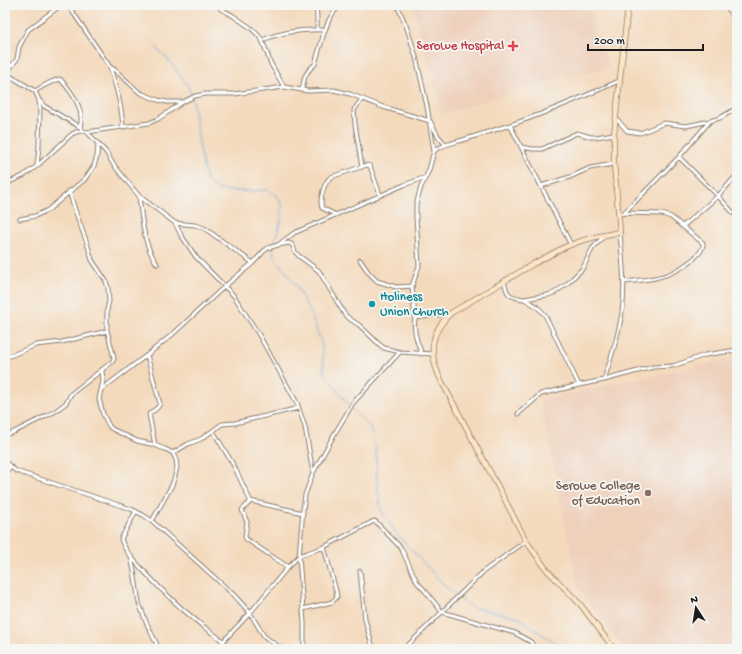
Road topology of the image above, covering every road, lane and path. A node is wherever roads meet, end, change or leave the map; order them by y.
1 (62, 5) edge
2 (68, 5) edge
3 (218, 5) edge
4 (316, 5) edge
5 (340, 5) edge
6 (397, 5) edge
7 (628, 5) edge
8 (726, 5) edge
9 (737, 23) edge
10 (317, 29) junction
11 (325, 30) junction
12 (262, 40) junction
13 (110, 67) junction
14 (5, 73) edge
15 (619, 81) junction
16 (284, 87) junction
17 (302, 90) junction
18 (35, 91) junction
19 (362, 99) junction
20 (38, 100) junction
21 (183, 102) junction
22 (737, 108) edge
23 (615, 117) junction
24 (430, 121) junction
25 (710, 121) junction
26 (510, 125) junction
27 (80, 127) junction
28 (123, 128) junction
29 (85, 131) junction
30 (614, 134) junction
31 (98, 144) junction
32 (445, 144) junction
33 (521, 147) junction
34 (434, 151) junction
35 (679, 157) junction
36 (614, 164) junction
37 (37, 166) junction
38 (362, 167) junction
39 (737, 175) edge
40 (426, 177) junction
41 (6, 182) edge
42 (541, 186) junction
43 (69, 191) junction
44 (380, 195) junction
45 (139, 196) junction
46 (718, 196) junction
47 (624, 213) junction
48 (619, 214) junction
49 (336, 215) junction
50 (737, 217) edge
51 (20, 219) dead end
52 (175, 224) junction
53 (683, 226) junction
54 (620, 232) junction
55 (606, 235) junction
56 (278, 245) junction
57 (571, 245) junction
58 (360, 260) dead end
59 (253, 263) junction
60 (157, 264) dead end
61 (504, 281) junction
62 (624, 282) junction
63 (225, 286) junction
64 (412, 286) junction
65 (524, 300) junction
66 (451, 314) junction
67 (414, 318) junction
68 (107, 331) junction
69 (737, 350) edge
70 (400, 352) junction
71 (422, 354) junction
72 (432, 354) junction
73 (147, 355) junction
74 (5, 358) edge
75 (102, 370) junction
76 (604, 380) junction
77 (579, 385) junction
78 (102, 389) junction
79 (299, 408) junction
80 (518, 414) dead end
81 (213, 431) junction
82 (5, 435) edge
83 (155, 445) junction
84 (173, 453) junction
85 (5, 462) edge
86 (9, 466) junction
87 (313, 473) junction
88 (5, 478) edge
89 (250, 501) junction
90 (136, 512) junction
91 (303, 513) junction
92 (152, 521) junction
93 (526, 542) junction
94 (324, 547) junction
95 (130, 556) junction
96 (300, 556) junction
97 (288, 566) junction
98 (360, 571) dead end
99 (303, 609) junction
100 (442, 612) junction
101 (250, 613) junction
102 (223, 641) junction
103 (532, 644) dead end
104 (159, 649) edge
105 (216, 649) edge
106 (225, 649) edge
107 (284, 649) edge
108 (304, 649) edge
109 (373, 649) edge
110 (404, 649) edge
111 (614, 649) edge

1 - 14 street
2 - 13 street
3 - 12 street
4 - 10 street
5 - 11 street
6 - 24 street
7 - 15 street
8 - 9 street
10 - 11 street
10 - 12 street
11 - 17 street
12 - 16 street
13 - 21 street
13 - 28 street
14 - 18 street
15 - 23 street
15 - 26 street
16 - 17 street
16 - 21 street
17 - 19 street
18 - 20 street
18 - 27 street
19 - 24 street
19 - 38 street
20 - 27 street
20 - 37 street
21 - 28 street
22 - 25 street
23 - 25 street
23 - 30 street
24 - 32 street
24 - 34 street
25 - 35 street
26 - 32 street
26 - 33 street
27 - 29 street
28 - 29 street
29 - 31 street
29 - 37 street
30 - 33 street
30 - 36 street
31 - 43 street
31 - 45 street
32 - 34 street
33 - 42 street
34 - 40 street
35 - 46 street
35 - 47 street
36 - 42 street
36 - 48 street
37 - 41 street
38 - 44 street
38 - 49 street
39 - 46 street
40 - 44 street
40 - 64 street
42 - 57 street
43 - 51 street
43 - 68 street
44 - 49 street
45 - 52 street
45 - 60 street
46 - 50 street
46 - 53 street
47 - 48 street
47 - 53 street
48 - 54 street
49 - 56 street
52 - 59 street
52 - 63 street
53 - 62 street
54 - 55 street
54 - 62 street
55 - 57 street
55 - 65 street
56 - 59 street
56 - 70 street
57 - 61 street
58 - 64 street
59 - 63 street
61 - 65 street
61 - 66 street
62 - 76 street
63 - 73 street
63 - 79 street
64 - 67 street
65 - 77 street
66 - 67 street
66 - 72 street
67 - 71 street
68 - 74 street
68 - 75 street
69 - 76 street
70 - 71 street
70 - 87 street
71 - 72 street
72 - 93 street
73 - 78 street
73 - 83 street
75 - 78 street
75 - 82 street
76 - 77 street
77 - 80 street
78 - 83 street
79 - 81 street
79 - 87 street
81 - 84 street
81 - 89 street
83 - 84 street
84 - 92 street
85 - 86 street
86 - 88 street
86 - 90 street
87 - 91 street
89 - 91 street
89 - 97 street
90 - 92 street
90 - 95 street
91 - 96 street
92 - 101 street
93 - 100 street
93 - 111 street
94 - 96 street
94 - 99 street
94 - 100 street
95 - 102 street
95 - 104 street
96 - 97 street
96 - 99 street
97 - 101 street
98 - 109 street
99 - 108 street
100 - 103 street
100 - 110 street
101 - 102 street
101 - 107 street
102 - 105 street
102 - 106 street

